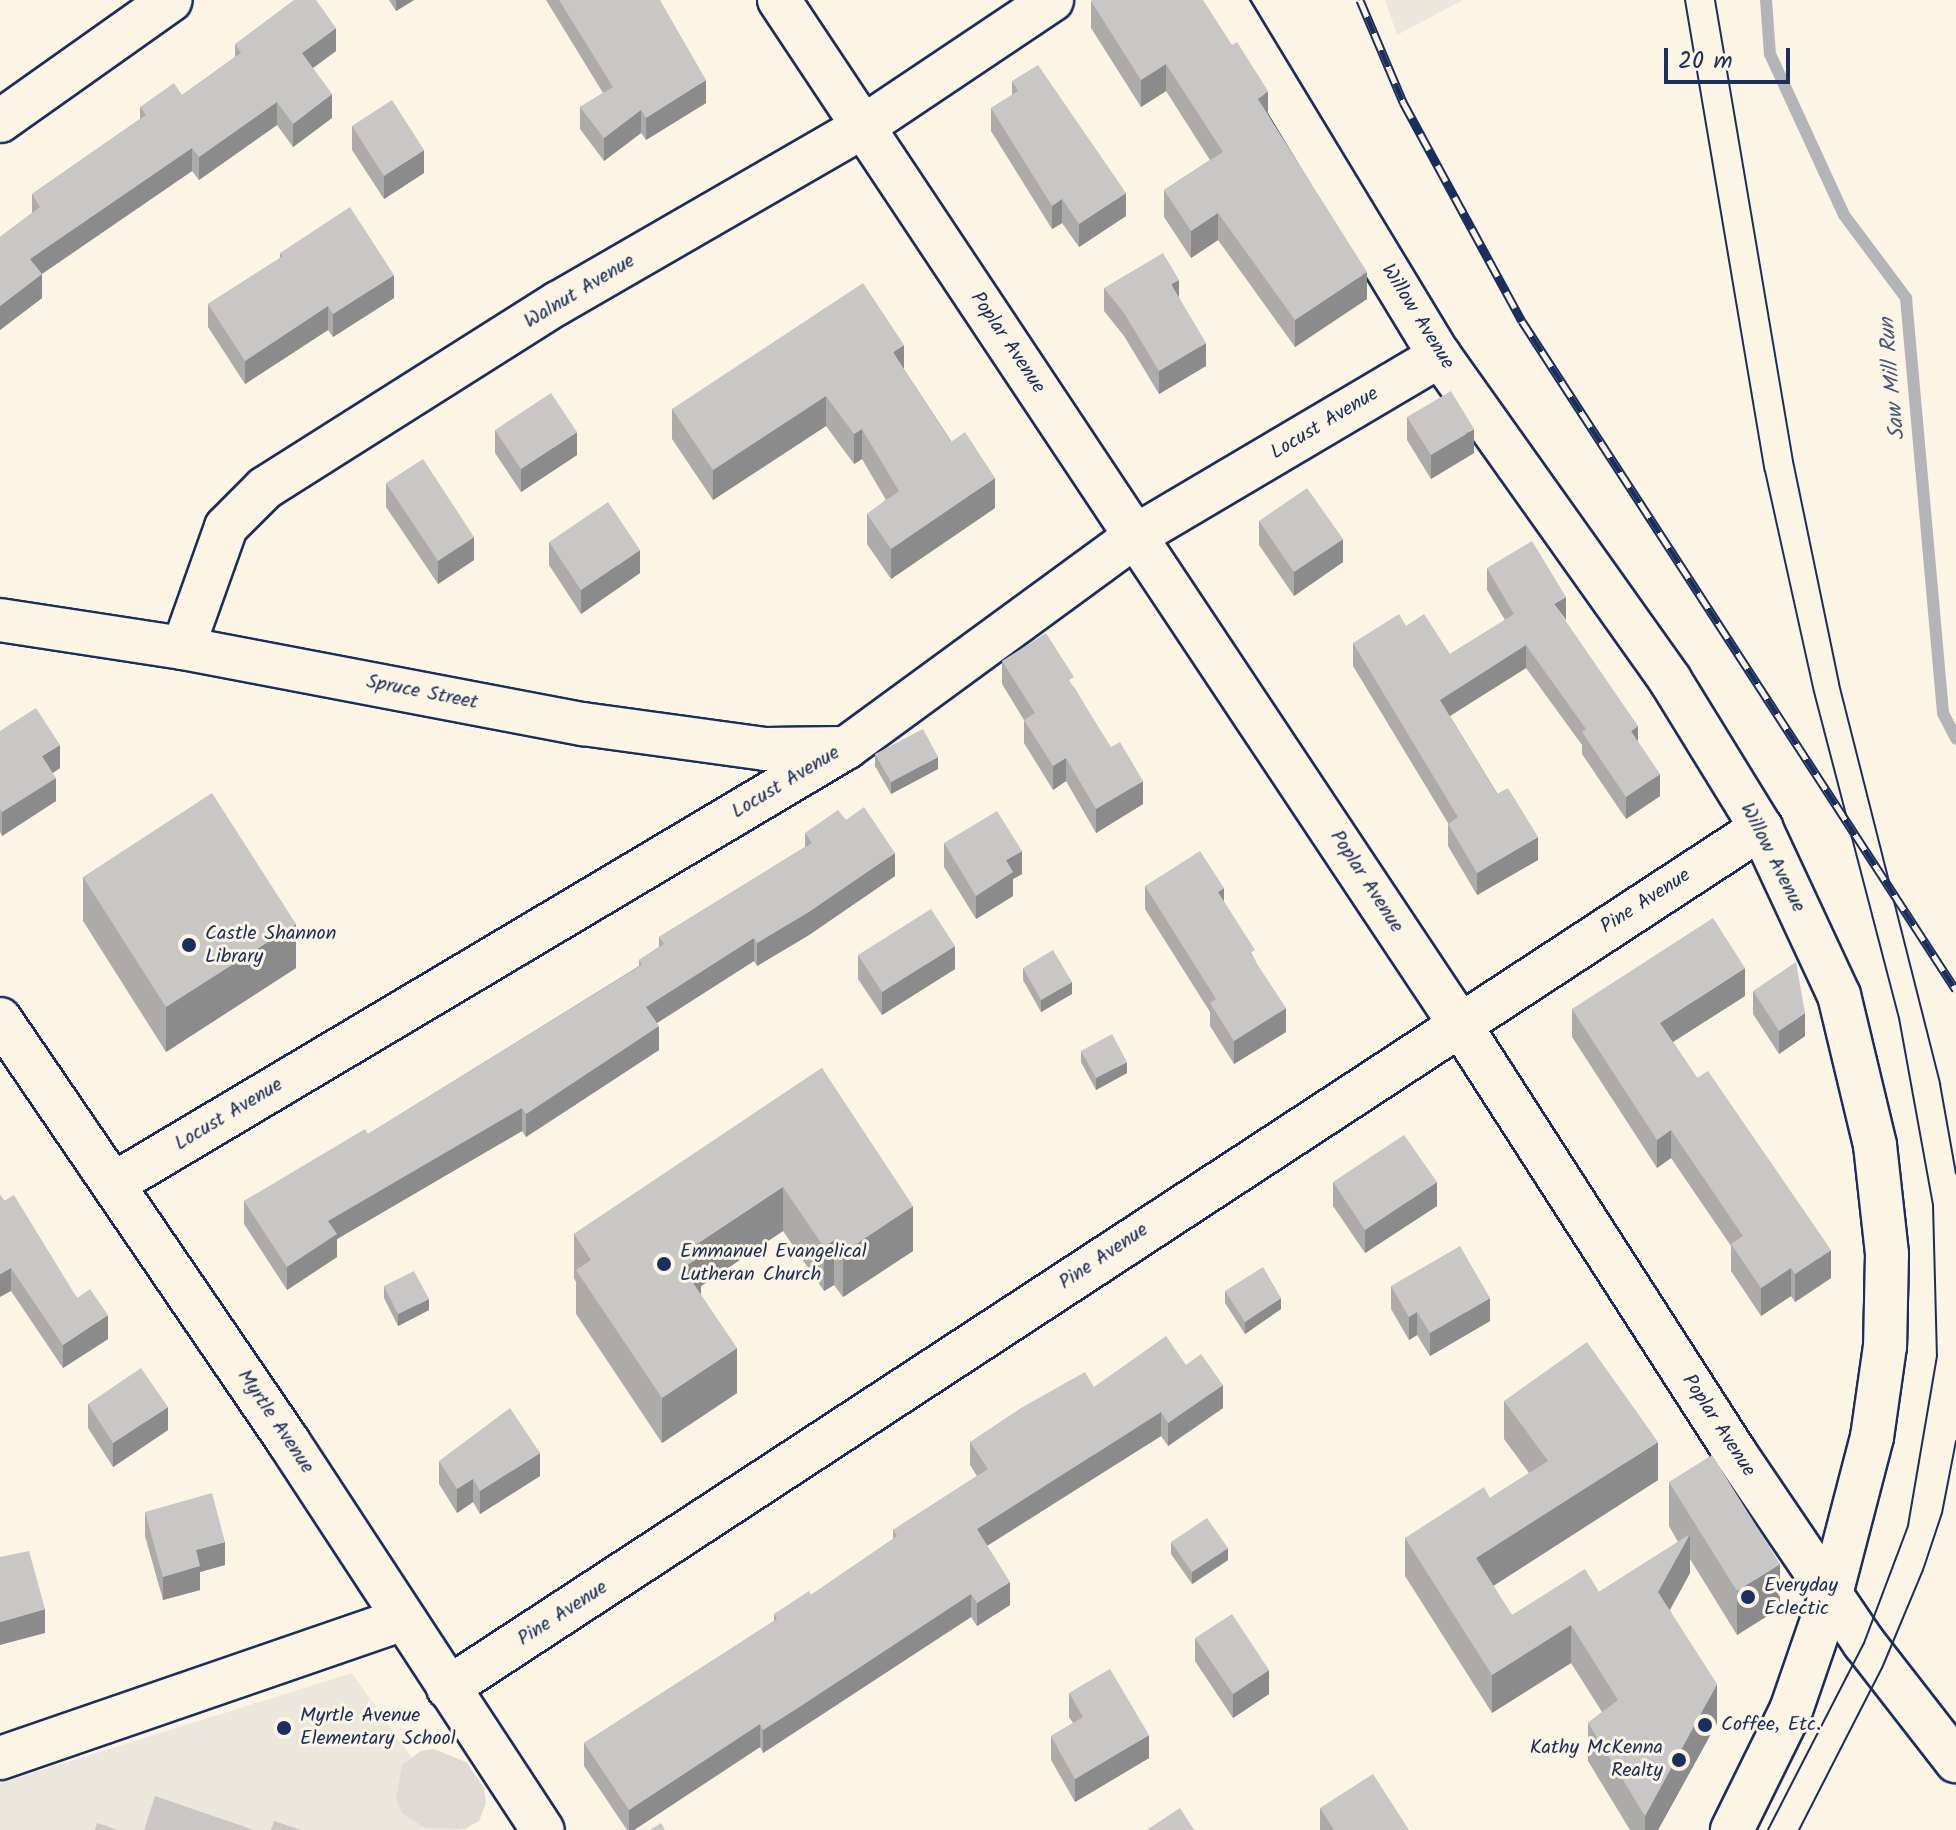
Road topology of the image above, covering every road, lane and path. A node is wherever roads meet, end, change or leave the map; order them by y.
1 (171, 0) edge
2 (779, 0) edge
3 (1052, 0) edge
4 (1224, 0) edge
5 (0, 121) edge
6 (861, 128) junction
7 (1440, 356) junction
8 (1137, 535) junction
9 (0, 620) edge
10 (183, 648) junction
11 (846, 748) junction
12 (1761, 828) junction
13 (0, 1019) edge
14 (1459, 1023) junction
15 (115, 1183) junction
16 (1831, 1594) junction
17 (403, 1619) junction
18 (448, 1688) junction
19 (0, 1758) edge
20 (1956, 1761) edge
21 (543, 1830) edge
22 (1732, 1830) edge

1 - 5 street
2 - 6 street, Poplar Avenue
3 - 6 street, Walnut Avenue
4 - 7 street, Willow Avenue
6 - 8 street, Poplar Avenue
6 - 10 street, Walnut Avenue
7 - 8 street, Locust Avenue
7 - 12 street, Willow Avenue
8 - 11 street, Locust Avenue
8 - 14 street, Poplar Avenue
9 - 10 street, Spruce Street
10 - 11 street, Spruce Street
11 - 15 street, Locust Avenue
12 - 14 street, Pine Avenue
12 - 16 street, Willow Avenue
13 - 15 street, Myrtle Avenue
14 - 16 street, Poplar Avenue
14 - 18 street, Pine Avenue
15 - 17 street, Myrtle Avenue
16 - 20 street, Poplar Avenue
16 - 22 street, Willow Avenue
17 - 18 street, Myrtle Avenue
17 - 19 street
18 - 21 street, Myrtle Avenue

